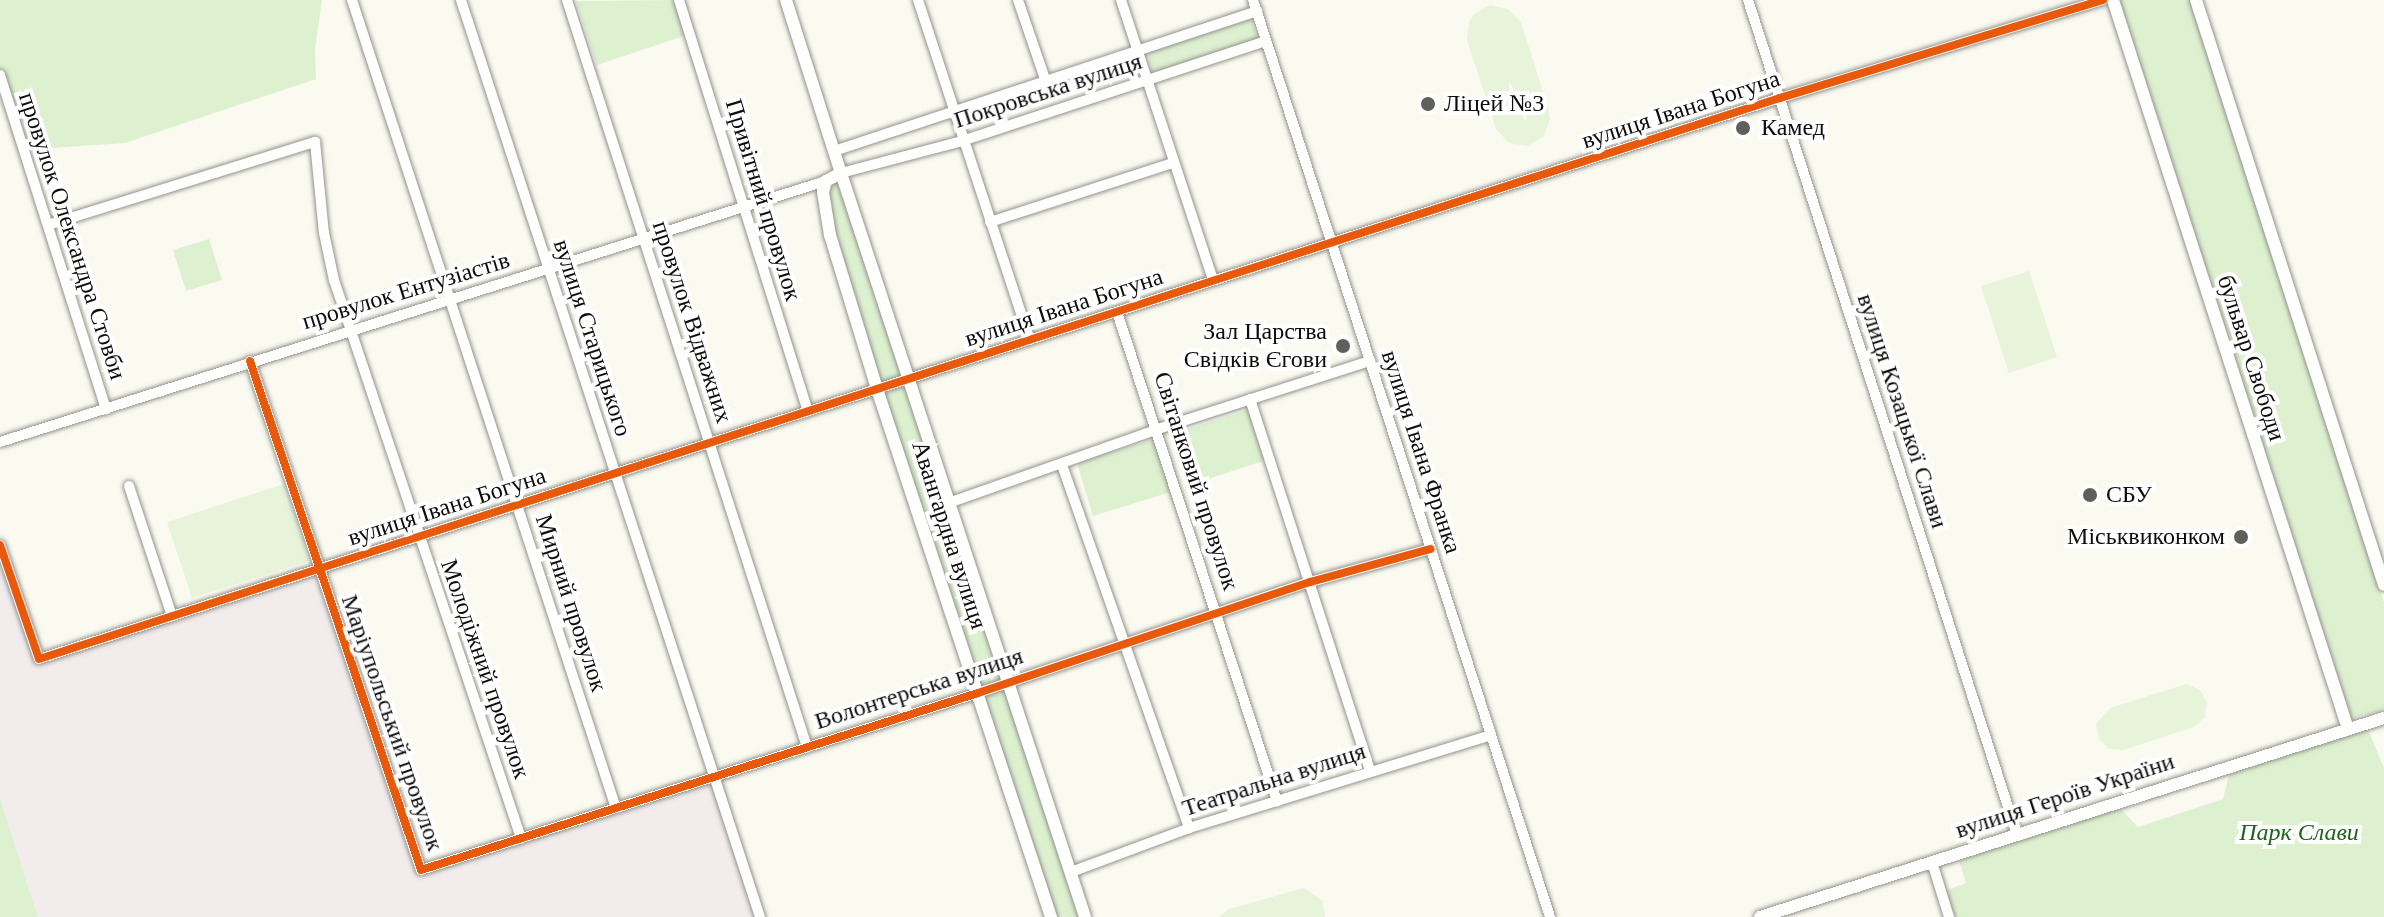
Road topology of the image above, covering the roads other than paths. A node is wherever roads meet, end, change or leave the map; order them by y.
1 (352, 0) edge
2 (461, 0) edge
3 (567, 0) edge
4 (679, 0) edge
5 (786, 0) edge
6 (918, 0) edge
7 (1018, 0) edge
8 (1121, 0) edge
9 (1748, 0) edge
10 (2103, 0) edge
11 (2113, 0) edge
12 (2196, 0) edge
13 (1255, 6) edge
14 (1266, 41) junction
15 (1137, 51) junction
16 (0, 75) edge
17 (1146, 80) junction
18 (1046, 82) junction
19 (1780, 98) junction
20 (955, 114) junction
21 (962, 141) junction
22 (834, 151) junction
23 (1173, 163) junction
24 (841, 173) junction
25 (826, 181) junction
26 (744, 205) junction
27 (990, 222) junction
28 (48, 225) junction
29 (643, 237) junction
30 (1332, 242) junction
31 (548, 267) junction
32 (1213, 280) junction
33 (451, 297) junction
34 (1117, 312) junction
35 (351, 329) junction
36 (1030, 340) junction
37 (250, 361) junction
38 (1370, 361) junction
39 (910, 378) junction
40 (877, 389) junction
41 (1250, 399) junction
42 (106, 410) junction
43 (808, 411) junction
44 (1158, 429) junction
45 (0, 442) edge
46 (709, 443) junction
47 (1062, 465) junction
48 (615, 474) junction
49 (129, 486) dead end
50 (951, 502) junction
51 (518, 505) junction
52 (419, 536) junction
53 (0, 545) edge
54 (1431, 549) junction
55 (320, 568) junction
56 (1310, 582) junction
57 (2384, 585) edge
58 (1218, 612) junction
59 (172, 616) junction
60 (1125, 645) junction
61 (1008, 680) junction
62 (978, 693) junction
63 (2384, 718) edge
64 (2348, 729) junction
65 (1491, 735) junction
66 (807, 747) junction
67 (1370, 770) junction
68 (713, 777) junction
69 (1277, 801) junction
70 (616, 808) junction
71 (1189, 828) junction
72 (2017, 835) junction
73 (521, 838) junction
74 (1932, 862) junction
75 (421, 870) joint
76 (1071, 872) junction
77 (760, 917) edge
78 (1051, 917) edge
79 (1085, 917) edge
80 (1550, 917) edge
81 (1760, 917) edge
82 (1949, 917) edge

1 - 33 street, Мирний провулок
2 - 31 street, вулиця Старицького
3 - 29 street, провулок Відважних
4 - 26 street, Привітний провулок
5 - 22 street, Авангардна вулиця
6 - 20 street
7 - 18 street
8 - 15 street
9 - 19 street, вулиця Козацької Слави
10 - 19 street, вулиця Івана Богуна
11 - 64 street, бульвар Свободи
12 - 57 street
13 - 14 street, вулиця Івана Франка
13 - 15 street, Покровська вулиця
14 - 17 street, Покровська вулиця
14 - 30 street, вулиця Івана Франка
15 - 17 street
15 - 18 street, Покровська вулиця
16 - 28 street, провулок Олександра Стовби
17 - 21 street, Покровська вулиця
17 - 23 street
18 - 20 street, Покровська вулиця
19 - 30 street, вулиця Івана Богуна
19 - 72 street, вулиця Козацької Слави
20 - 21 street
20 - 22 street, Покровська вулиця
21 - 24 street, Покровська вулиця
21 - 27 street
22 - 24 street, Авангардна вулиця
23 - 27 street
23 - 32 street
24 - 25 street
24 - 39 street, Авангардна вулиця
25 - 26 street, провулок Ентузіастів
25 - 40 street, Авангардна вулиця
26 - 29 street, провулок Ентузіастів
26 - 43 street, Привітний провулок
27 - 36 street
28 - 35 street, Молодіжний провулок
28 - 42 street, провулок Олександра Стовби
29 - 31 street, провулок Ентузіастів
29 - 46 street, провулок Відважних
30 - 32 street, вулиця Івана Богуна
30 - 38 street, вулиця Івана Франка
31 - 33 street, провулок Ентузіастів
31 - 48 street, вулиця Старицького
32 - 34 street, вулиця Івана Богуна
33 - 35 street, провулок Ентузіастів
33 - 51 street, Мирний провулок
34 - 36 street, вулиця Івана Богуна
34 - 44 street, Світанковий провулок
35 - 37 street, провулок Ентузіастів
35 - 52 street, Молодіжний провулок
36 - 39 street, вулиця Івана Богуна
37 - 42 street, провулок Ентузіастів
37 - 55 street, Маріупольський провулок
38 - 41 street
38 - 54 street, вулиця Івана Франка
39 - 40 street, вулиця Івана Богуна
39 - 50 street, Авангардна вулиця
40 - 43 street, вулиця Івана Богуна
40 - 62 street, Авангардна вулиця
41 - 44 street
41 - 56 street
42 - 45 street, провулок Ентузіастів
43 - 46 street, вулиця Івана Богуна
44 - 47 street
44 - 58 street, Світанковий провулок
46 - 48 street, вулиця Івана Богуна
46 - 66 street, провулок Відважних
47 - 50 street
47 - 60 street
48 - 51 street, вулиця Івана Богуна
48 - 68 street, вулиця Старицького
49 - 59 street
50 - 61 street, Авангардна вулиця
51 - 52 street, вулиця Івана Богуна
51 - 70 street, Мирний провулок
52 - 55 street, вулиця Івана Богуна
52 - 73 street, Молодіжний провулок
53 - 59 street, вулиця Івана Богуна
54 - 56 street, Волонтерська вулиця
54 - 65 street, вулиця Івана Франка
55 - 59 street, вулиця Івана Богуна
55 - 75 street, Маріупольський провулок
56 - 58 street, Волонтерська вулиця
56 - 67 street
58 - 60 street, Волонтерська вулиця
58 - 69 street, Світанковий провулок
60 - 61 street, Волонтерська вулиця
60 - 71 street
61 - 62 street, Волонтерська вулиця
61 - 76 street, Авангардна вулиця
62 - 66 street, Волонтерська вулиця
62 - 78 street, Авангардна вулиця
63 - 64 street, вулиця Героїв України
64 - 72 street, вулиця Героїв України
65 - 67 street, Театральна вулиця
65 - 80 street, вулиця Івана Франка
66 - 68 street, Волонтерська вулиця
67 - 69 street, Театральна вулиця
68 - 70 street, Волонтерська вулиця
68 - 77 street, вулиця Старицького
69 - 71 street, Театральна вулиця
70 - 73 street, Волонтерська вулиця
71 - 76 street, Театральна вулиця
72 - 74 street, вулиця Героїв України
73 - 75 street, Волонтерська вулиця
74 - 81 street, вулиця Героїв України
74 - 82 street
76 - 79 street, Авангардна вулиця

